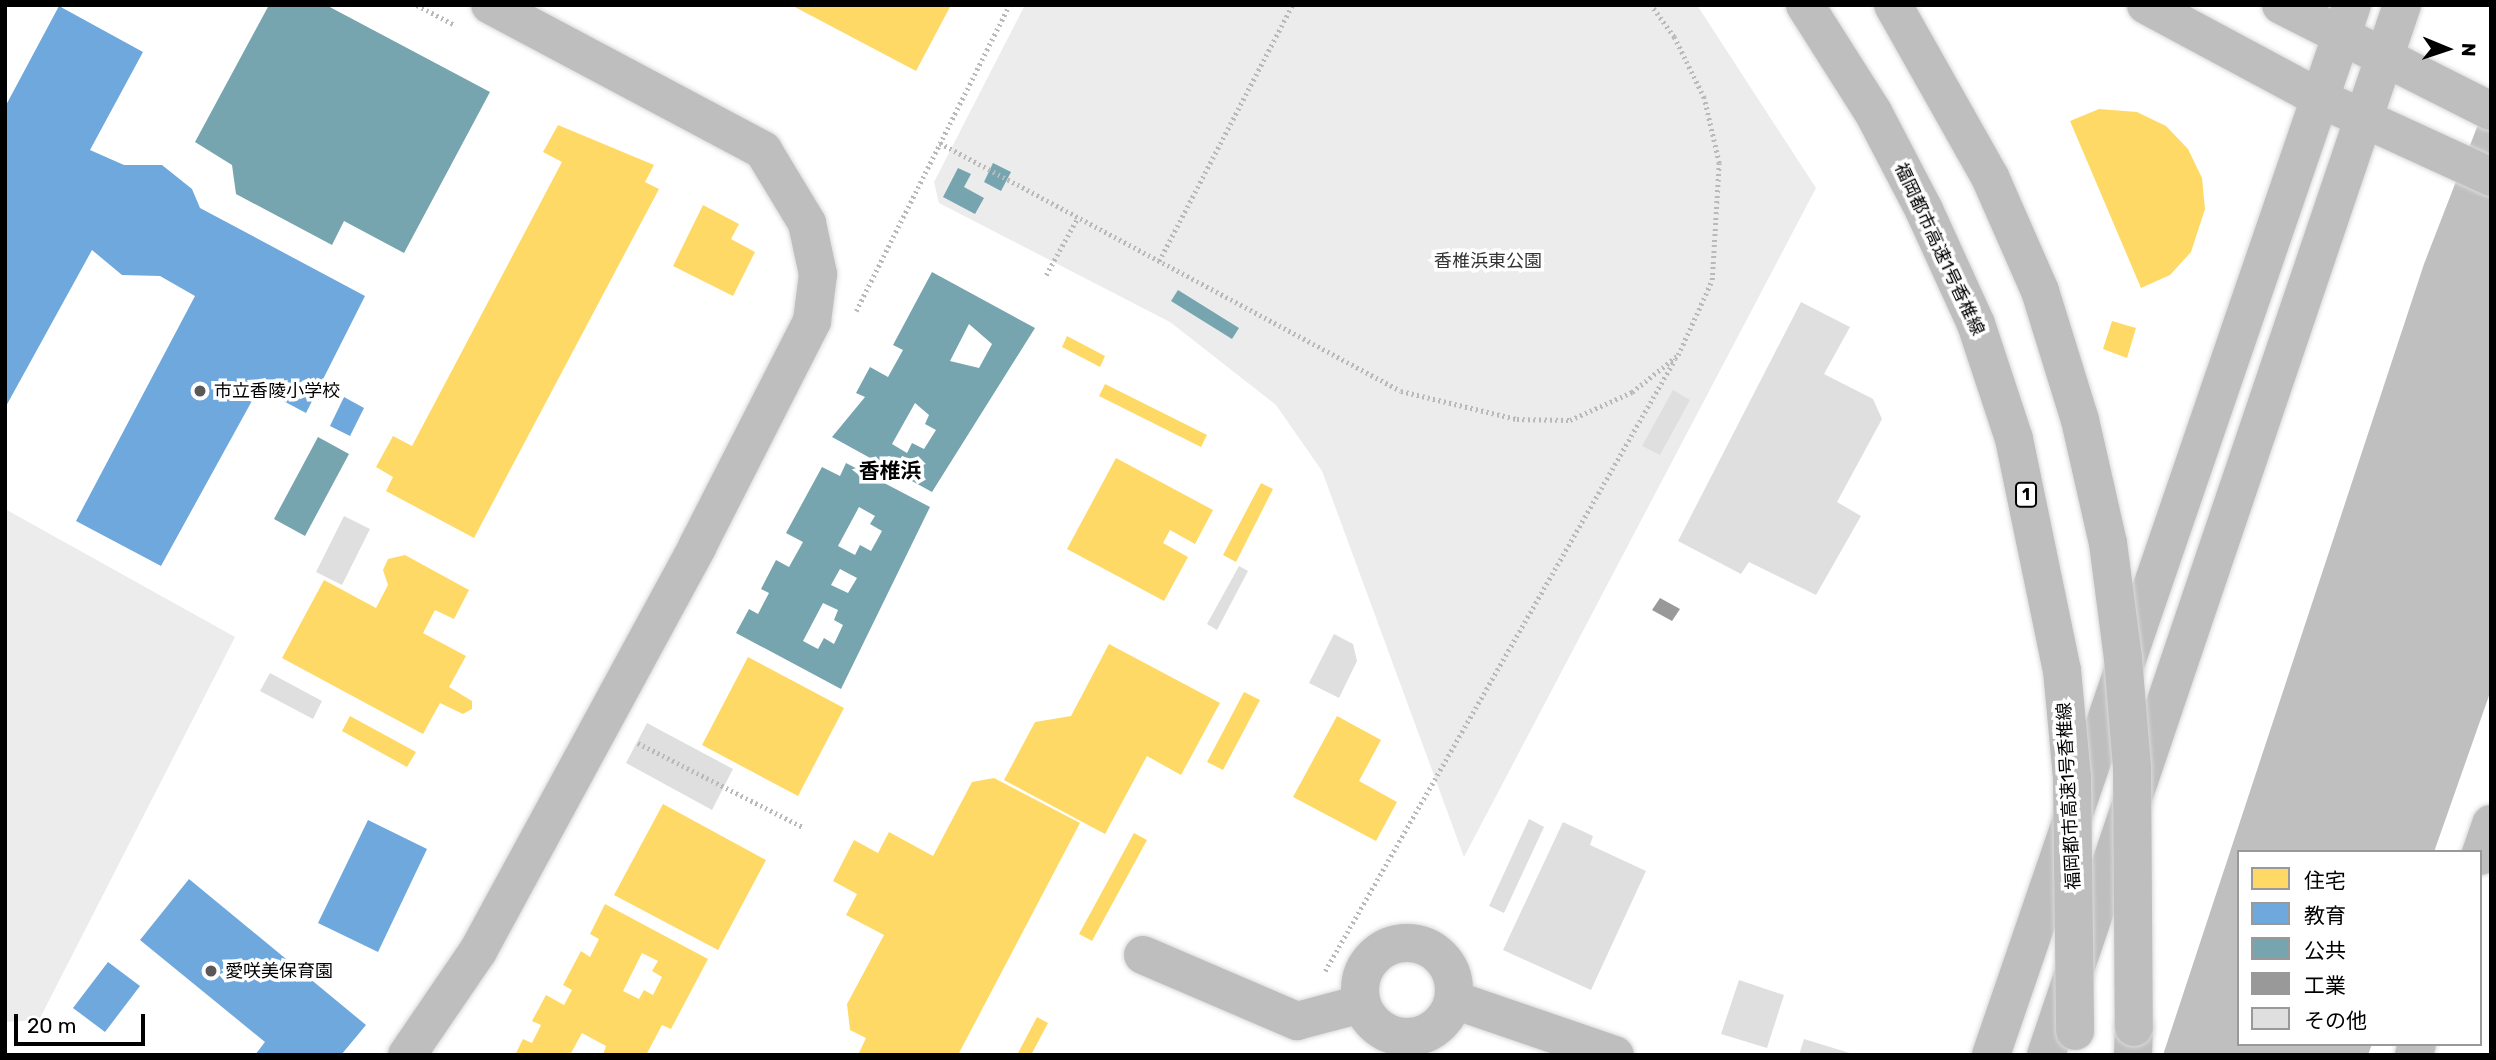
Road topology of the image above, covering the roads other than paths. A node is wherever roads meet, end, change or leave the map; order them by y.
1 (1805, 5) edge
2 (1893, 5) edge
3 (2146, 5) edge
4 (2281, 5) edge
5 (2402, 5) edge
6 (478, 18) edge
7 (2347, 22) edge
8 (2384, 58) junction
9 (2323, 100) junction
10 (2491, 111) edge
11 (2362, 118) junction
12 (2491, 177) edge
13 (2491, 824) edge
14 (2482, 850) edge
15 (1143, 955) dead end
16 (1454, 1000) junction
17 (1361, 1003) junction
18 (407, 1055) edge
19 (1615, 1055) edge
20 (1991, 1055) edge
21 (2046, 1055) edge
22 (2074, 1055) edge
23 (2133, 1055) edge

1 - 22 main road, 福岡都市高速1号香椎線 / 1, bridge
2 - 23 main road, bridge
3 - 9 main road
4 - 7 main road
5 - 8 main road
6 - 18 main road
7 - 8 main road
7 - 9 main road
8 - 10 main road
8 - 11 main road
9 - 11 main road
9 - 20 main road
11 - 12 main road
11 - 21 main road
13 - 14 main road
15 - 17 main road
16 - 17 main road
16 - 17 main road
16 - 19 main road

